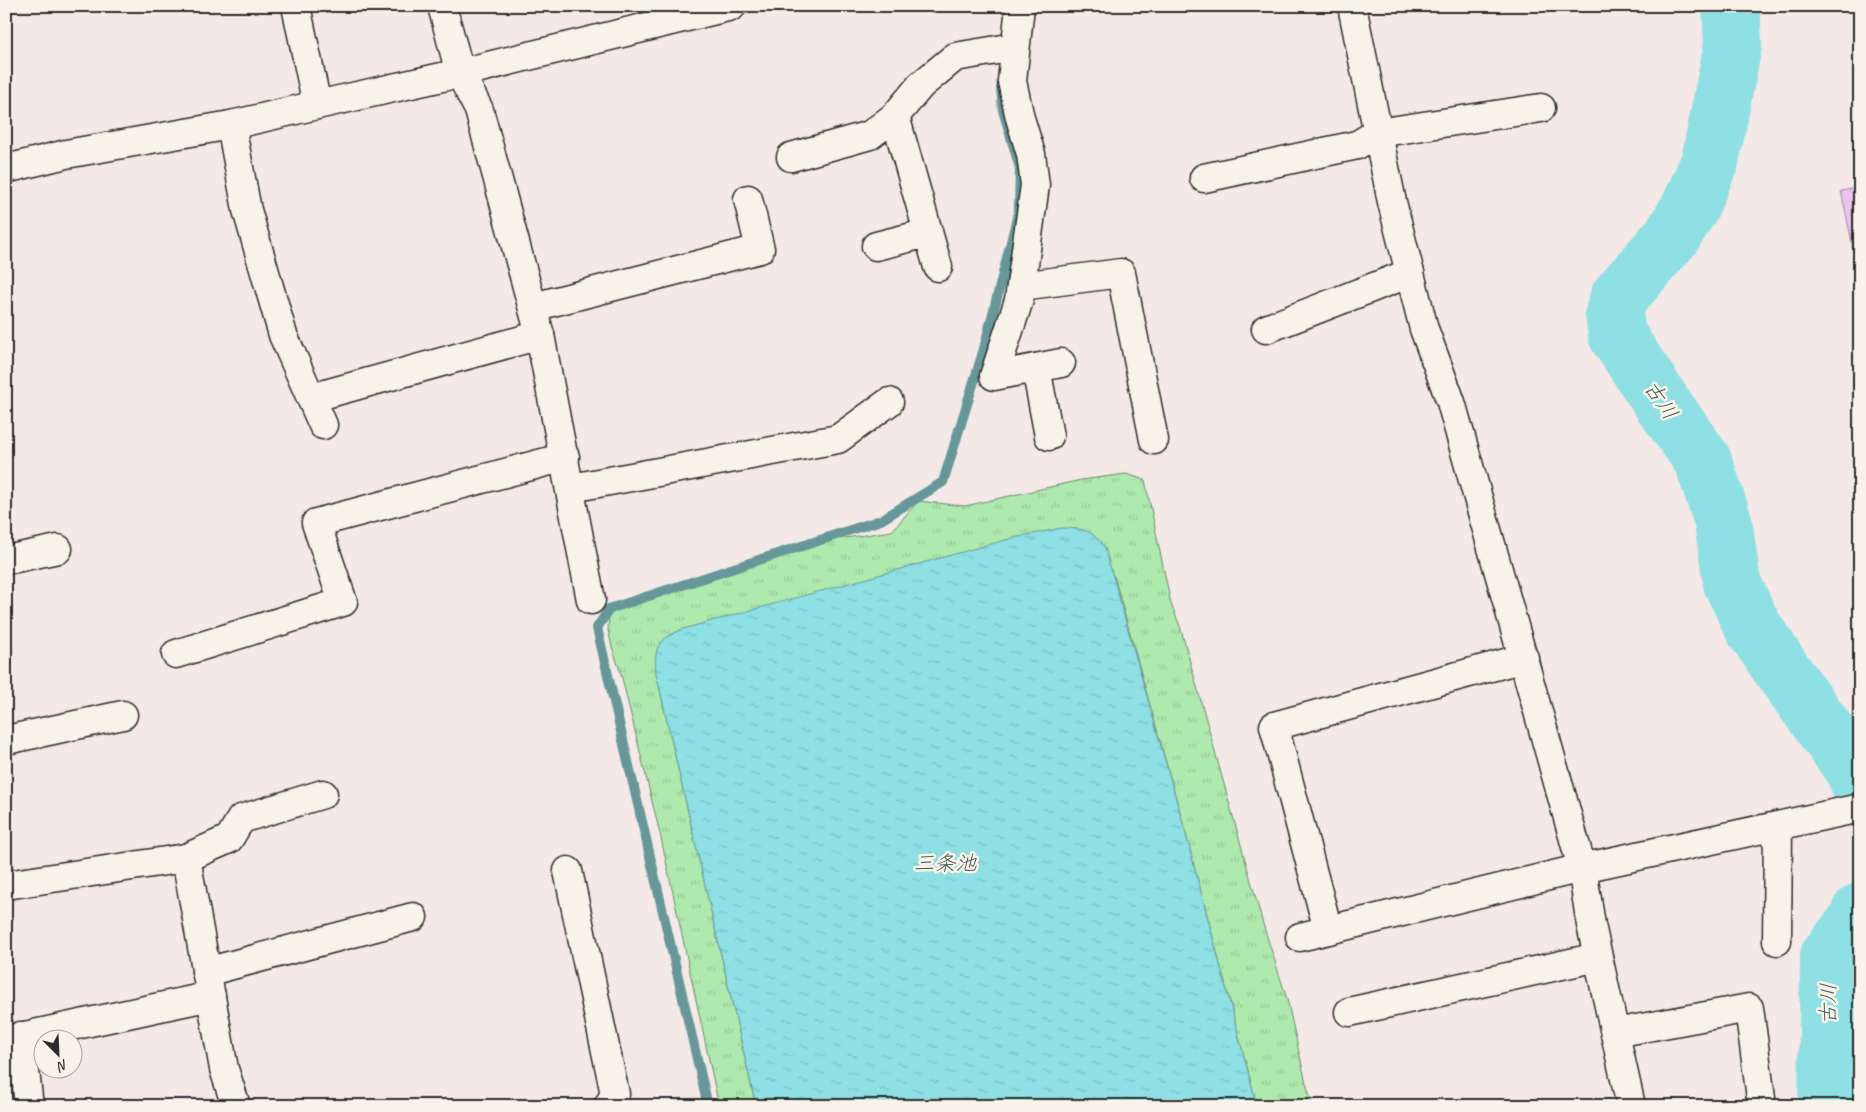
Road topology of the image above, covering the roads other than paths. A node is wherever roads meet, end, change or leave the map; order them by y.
1 (296, 6) edge
2 (442, 6) edge
3 (1020, 6) edge
4 (1352, 6) edge
5 (718, 8) edge
6 (1007, 48) junction
7 (460, 73) junction
8 (317, 105) junction
9 (1541, 108) dead end
10 (895, 116) junction
11 (231, 125) junction
12 (1377, 133) junction
13 (791, 156) dead end
14 (6, 169) edge
15 (1204, 178) dead end
16 (748, 200) dead end
17 (928, 232) junction
18 (876, 246) dead end
19 (938, 267) dead end
20 (1410, 273) junction
21 (1021, 286) junction
22 (533, 308) junction
23 (1266, 329) dead end
24 (540, 335) junction
25 (311, 398) junction
26 (890, 402) dead end
27 (323, 425) dead end
28 (1049, 436) dead end
29 (1154, 440) dead end
30 (565, 457) junction
31 (571, 488) junction
32 (58, 549) dead end
33 (6, 560) edge
34 (591, 600) dead end
35 (176, 654) dead end
36 (1524, 658) junction
37 (123, 715) dead end
38 (6, 740) edge
39 (323, 794) dead end
40 (1857, 809) edge
41 (1778, 826) junction
42 (186, 858) junction
43 (1582, 868) junction
44 (568, 871) dead end
45 (6, 885) edge
46 (413, 917) dead end
47 (1328, 930) junction
48 (1300, 937) dead end
49 (1777, 941) dead end
50 (1598, 957) junction
51 (208, 984) junction
52 (1349, 1012) dead end
53 (1615, 1033) junction
54 (14, 1038) edge
55 (29, 1106) edge
56 (236, 1106) edge
57 (608, 1106) edge
58 (1631, 1106) edge
59 (1762, 1106) edge

1 - 8 street
2 - 7 street
3 - 6 street
4 - 12 street
5 - 7 street
6 - 10 street
6 - 21 street
7 - 8 street
7 - 22 street
8 - 11 street
9 - 12 street
10 - 13 street
10 - 17 street
11 - 14 street
11 - 25 street
12 - 15 street
12 - 20 street
16 - 22 street
17 - 18 street
17 - 19 street
20 - 23 street
20 - 36 street
21 - 28 street
21 - 29 street
22 - 24 street
24 - 25 street
24 - 30 street
25 - 27 street
26 - 31 street
30 - 31 street
30 - 35 street
31 - 34 street
32 - 33 street
36 - 43 street
36 - 47 street
37 - 38 street
39 - 42 street
40 - 41 street
41 - 43 street
41 - 49 street
42 - 45 street
42 - 51 street
43 - 47 street
43 - 50 street
44 - 57 street
46 - 51 street
47 - 48 street
50 - 52 street
50 - 53 street
51 - 54 street
51 - 56 street
53 - 58 street
53 - 59 street
54 - 55 street

